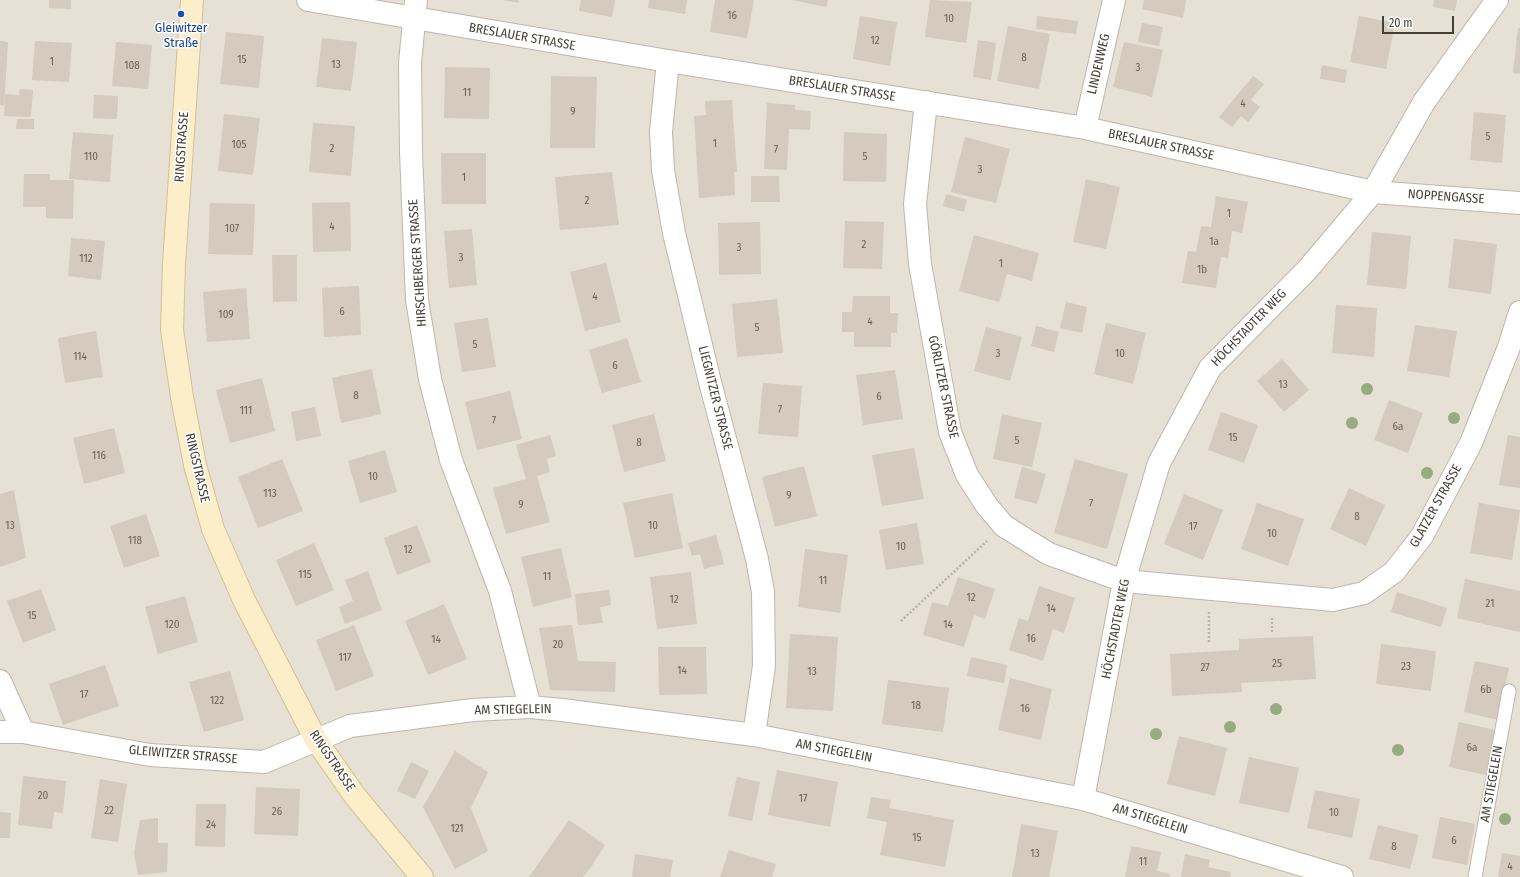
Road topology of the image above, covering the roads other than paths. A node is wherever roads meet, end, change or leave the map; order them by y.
1 (192, 0) edge
2 (308, 0) edge
3 (1114, 0) edge
4 (1497, 0) edge
5 (414, 9) edge
6 (668, 61) junction
7 (926, 102) junction
8 (1084, 128) junction
9 (1373, 192) junction
10 (1520, 203) edge
11 (1520, 312) edge
12 (1124, 581) junction
13 (0, 681) edge
14 (1509, 691) dead end
15 (530, 707) junction
16 (0, 732) edge
17 (23, 732) junction
18 (754, 735) junction
19 (316, 740) junction
20 (1083, 799) junction
21 (422, 877) edge
22 (1342, 877) edge
23 (1475, 877) edge

1 - 19 street, RINGSTRASSE
2 - 5 street, BRESLAUER STRASSE
3 - 8 street, LINDENWEG
4 - 9 street, HÖCHSTADTER WEG
5 - 6 street, BRESLAUER STRASSE
5 - 15 street, HIRSCHBERGER STRASSE
6 - 7 street, BRESLAUER STRASSE
6 - 18 street, LIEGNITZER STRASSE
7 - 8 street, BRESLAUER STRASSE
7 - 12 street, GÖRLITZER STRASSE
8 - 9 street, BRESLAUER STRASSE
9 - 10 street, NOPPENGASSE
9 - 12 street, HÖCHSTADTER WEG
11 - 12 street, GLATZER STRASSE
12 - 20 street, HÖCHSTADTER WEG
13 - 17 street
14 - 23 lane, AM STIEGELEIN
15 - 18 street, AM STIEGELEIN
15 - 19 street, AM STIEGELEIN
16 - 17 street, GLEIWITZER STRASSE
17 - 19 street, GLEIWITZER STRASSE
18 - 20 street, AM STIEGELEIN
19 - 21 street, RINGSTRASSE
20 - 22 street, AM STIEGELEIN

